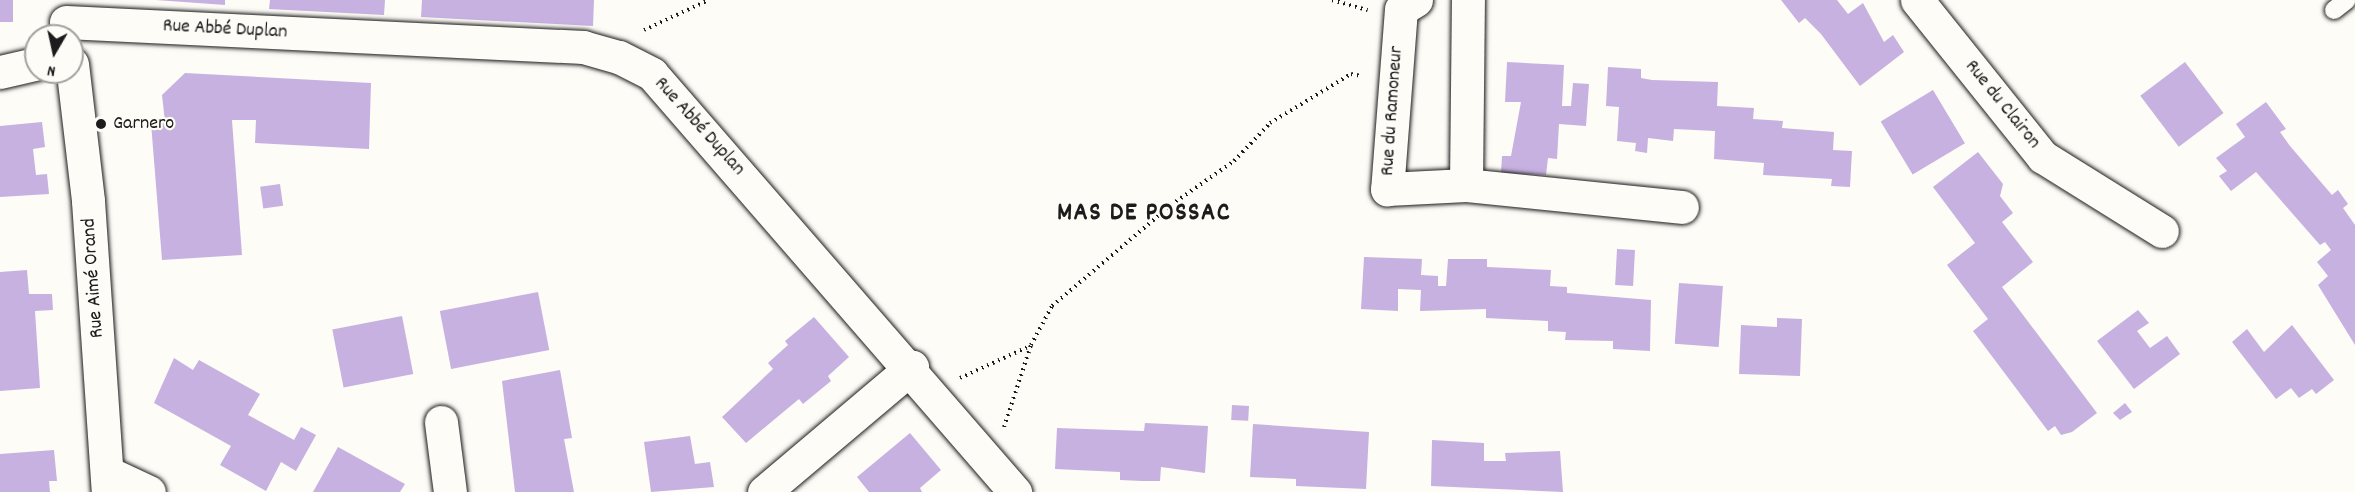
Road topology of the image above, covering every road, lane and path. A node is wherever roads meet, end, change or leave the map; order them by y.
1 (709, 0) edge
2 (1416, 0) edge
3 (1468, 0) edge
4 (1917, 0) edge
5 (66, 19) edge
6 (619, 57) junction
7 (24, 67) edge
8 (0, 72) edge
9 (1396, 80) junction
10 (74, 84) edge
11 (1466, 185) junction
12 (1682, 207) dead end
13 (2162, 231) dead end
14 (1031, 345) junction
15 (922, 379) junction
16 (441, 422) dead end
17 (990, 461) junction
18 (108, 482) edge
19 (149, 492) edge
20 (450, 492) edge
21 (764, 492) edge
22 (1015, 492) edge

1 - 6 path
2 - 9 street, Rue du Ramoneur
3 - 11 street
4 - 13 street, Rue du Clairon
5 - 6 street, Rue Abbé Duplan
6 - 15 street, Rue Abbé Duplan
7 - 8 street
9 - 11 street, Rue du Ramoneur
9 - 14 path
10 - 18 street, Rue Aimé Orand
11 - 12 street, Rue du Ramoneur
14 - 15 path
14 - 17 path
15 - 17 street, Rue Abbé Duplan
15 - 21 street
16 - 20 street
17 - 22 street, Rue Abbé Duplan
18 - 19 street

